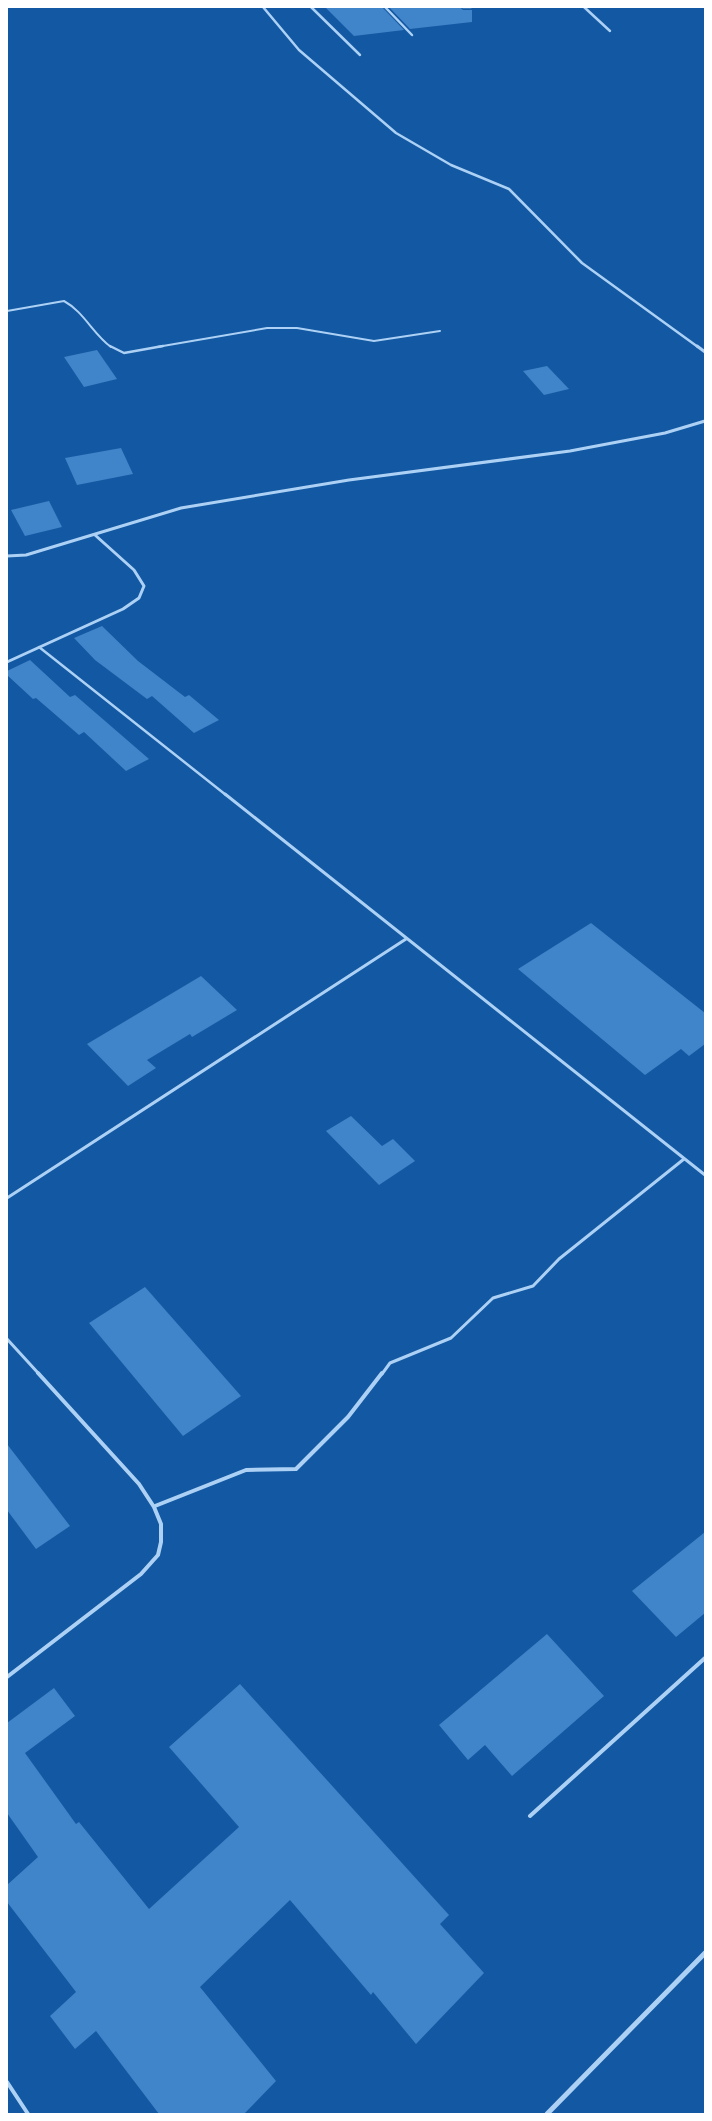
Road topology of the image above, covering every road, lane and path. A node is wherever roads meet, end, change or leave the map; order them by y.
1 (263, 7) edge
2 (311, 7) edge
3 (385, 7) edge
4 (463, 7) edge
5 (471, 7) edge
6 (584, 7) edge
7 (610, 31) dead end
8 (412, 35) dead end
9 (360, 55) dead end
10 (7, 311) edge
11 (440, 331) dead end
12 (705, 352) edge
13 (705, 421) edge
14 (95, 535) junction
15 (7, 556) edge
16 (39, 647) junction
17 (7, 662) edge
18 (406, 939) junction
19 (684, 1158) junction
20 (705, 1175) edge
21 (7, 1198) edge
22 (7, 1339) edge
23 (155, 1506) junction
24 (705, 1658) edge
25 (7, 1677) edge
26 (530, 1816) dead end
27 (705, 1953) edge
28 (7, 2082) edge
29 (28, 2114) edge
30 (547, 2114) edge

1 - 12 street
2 - 9 street
3 - 8 street
4 - 5 street
6 - 7 street
10 - 11 lane
13 - 14 street
14 - 15 street
14 - 16 street
16 - 17 street
16 - 18 lane
18 - 19 lane
18 - 21 lane
19 - 20 lane
19 - 23 lane
22 - 23 lane
23 - 25 lane
24 - 26 lane
27 - 30 street
28 - 29 lane

